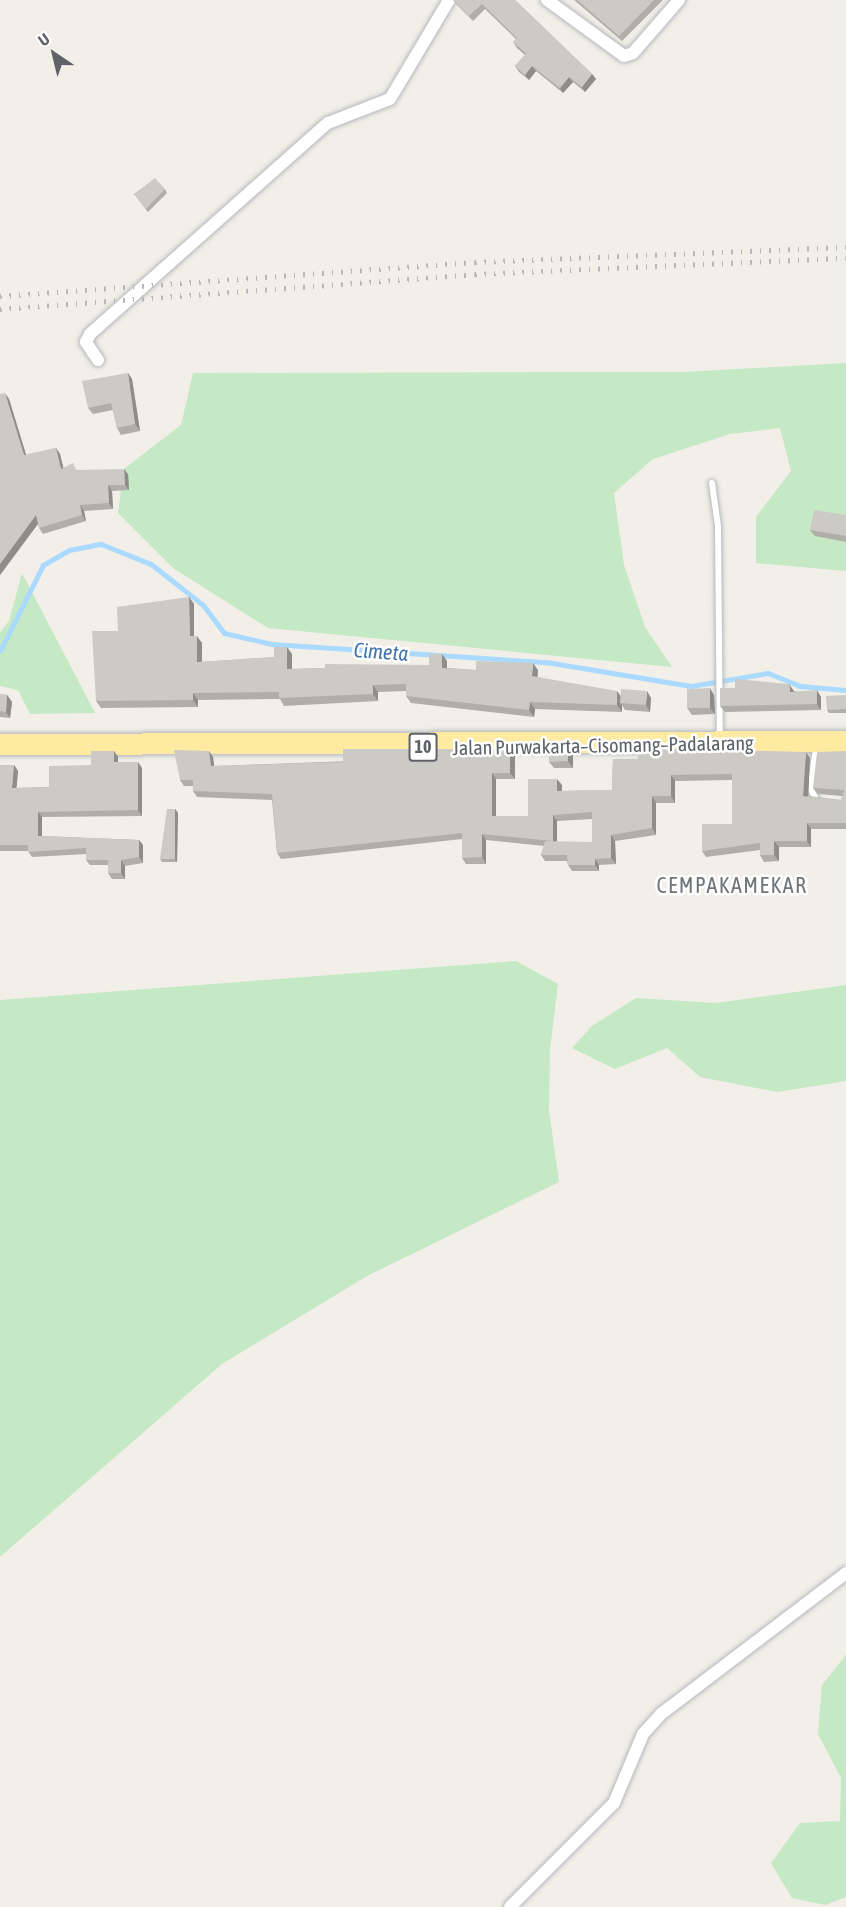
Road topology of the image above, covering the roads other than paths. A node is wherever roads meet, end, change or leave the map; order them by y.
1 (449, 0) edge
2 (546, 0) edge
3 (679, 0) edge
4 (98, 360) dead end
5 (712, 483) dead end
6 (846, 741) edge
7 (817, 743) junction
8 (0, 744) edge
9 (720, 744) junction
10 (828, 801) edge
11 (846, 1573) edge
12 (510, 1907) edge

1 - 4 street
2 - 3 street
5 - 9 lane
6 - 7 highway, Jalan Purwakarta–Cisomang–Padalarang / 10
7 - 9 highway, Jalan Purwakarta–Cisomang–Padalarang / 10
7 - 10 lane
8 - 9 highway, Jalan Purwakarta–Cisomang–Padalarang / 10
11 - 12 street

